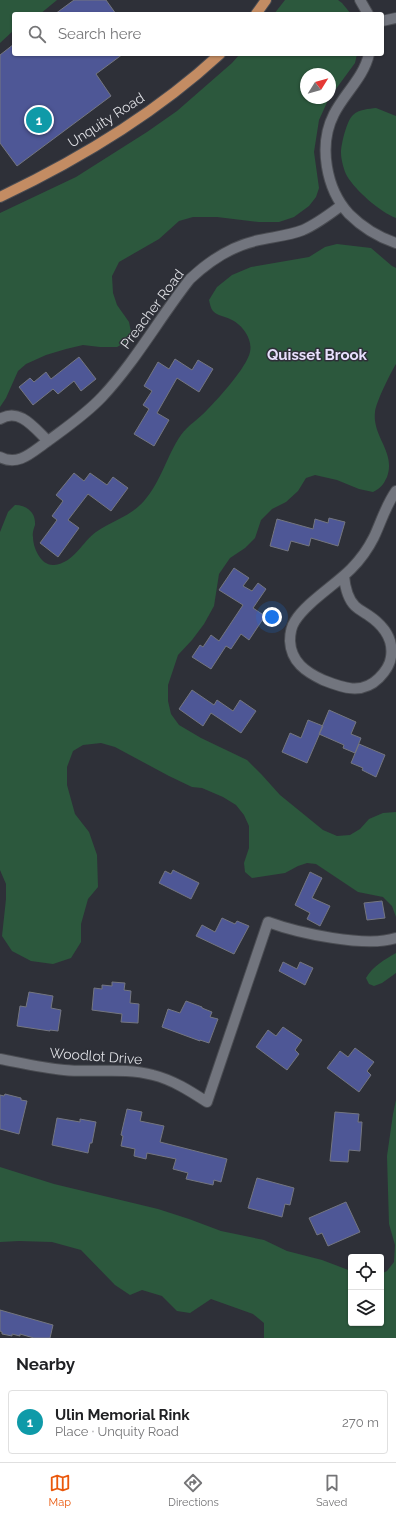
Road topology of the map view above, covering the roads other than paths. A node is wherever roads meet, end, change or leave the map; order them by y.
1 (266, 0) edge
2 (360, 0) edge
3 (257, 12) edge
4 (367, 12) edge
5 (396, 18) edge
6 (384, 21) edge
7 (217, 56) edge
8 (368, 56) edge
9 (0, 197) edge
10 (342, 205) junction
11 (396, 242) edge
12 (0, 419) edge
13 (48, 441) junction
14 (0, 457) edge
15 (396, 491) edge
16 (344, 576) junction
17 (396, 938) edge
18 (0, 1059) edge

1 - 3 main road
2 - 4 street
5 - 6 street
7 - 9 main road, Unquity Road
8 - 10 street
10 - 11 street
10 - 13 street, Preacher Road
12 - 13 street
13 - 14 street, Preacher Road
15 - 16 street
16 - 16 street
17 - 18 street, Woodlot Drive

